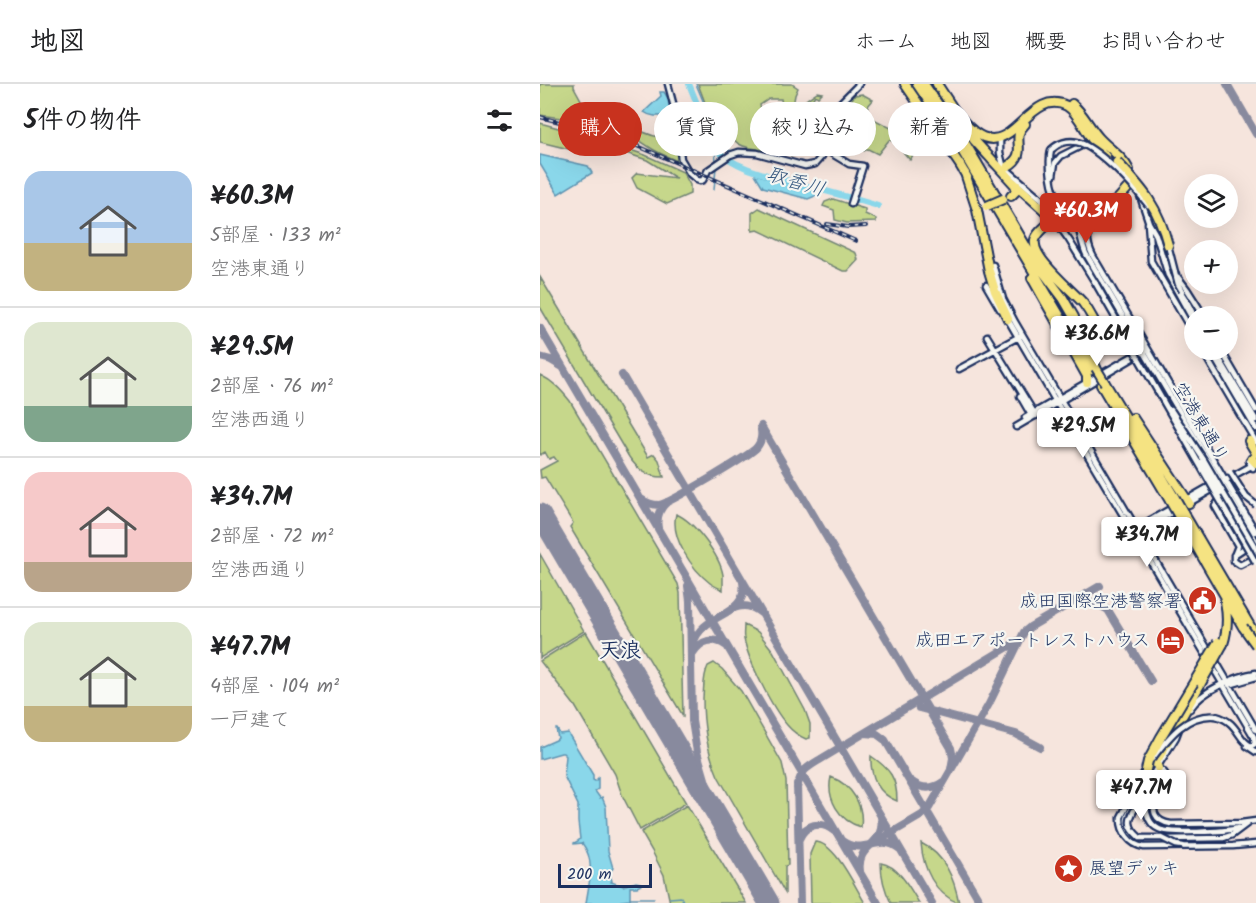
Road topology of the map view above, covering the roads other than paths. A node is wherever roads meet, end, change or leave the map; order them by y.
1 (668, 84) edge
2 (859, 84) edge
3 (906, 84) edge
4 (917, 84) edge
5 (924, 84) edge
6 (937, 84) edge
7 (841, 102) edge
8 (949, 102) edge
9 (1055, 103) junction
10 (1072, 110) junction
11 (1088, 124) junction
12 (972, 131) edge
13 (978, 135) junction
14 (1089, 135) junction
15 (1003, 136) junction
16 (972, 137) edge
17 (750, 152) edge
18 (979, 153) tunnel mouth
19 (766, 156) edge
20 (822, 156) edge
21 (836, 156) edge
22 (1106, 157) junction
23 (1008, 166) dead end
24 (1129, 170) dead end
25 (965, 173) junction
26 (1006, 176) junction
27 (1053, 182) junction
28 (985, 188) junction
29 (1127, 189) dead end
30 (1007, 198) junction
31 (851, 204) dead end
32 (1099, 213) junction
33 (1148, 218) junction
34 (1054, 219) junction
35 (1076, 220) junction
36 (1168, 245) junction
37 (1162, 257) junction
38 (993, 265) dead end
39 (1176, 275) junction
40 (986, 285) dead end
41 (1185, 306) edge
42 (1189, 306) edge
43 (1197, 306) edge
44 (1197, 306) edge
45 (1074, 316) dead end
46 (1184, 318) edge
47 (1008, 319) junction
48 (987, 336) dead end
49 (1020, 336) junction
50 (994, 350) junction
51 (1144, 350) junction
52 (1207, 360) edge
53 (1215, 360) edge
54 (1220, 360) edge
55 (1228, 360) edge
56 (959, 369) dead end
57 (1094, 369) junction
58 (1087, 382) junction
59 (1103, 384) junction
60 (1116, 399) junction
61 (1058, 401) junction
62 (1256, 409) edge
63 (1033, 415) junction
64 (1256, 420) edge
65 (1015, 425) dead end
66 (1179, 426) junction
67 (1256, 429) edge
68 (1252, 441) edge
69 (1253, 462) edge
70 (1230, 472) dead end
71 (1222, 482) junction
72 (1172, 500) junction
73 (1188, 500) junction
74 (1256, 505) edge
75 (1180, 514) junction
76 (1135, 531) junction
77 (1255, 531) edge
78 (1120, 540) dead end
79 (1256, 541) edge
80 (1256, 549) edge
81 (1234, 555) junction
82 (1256, 556) edge
83 (1256, 563) edge
84 (1216, 580) junction
85 (1256, 636) edge
86 (1221, 643) junction
87 (1256, 645) edge
88 (1256, 675) edge
89 (1227, 684) junction
90 (1256, 730) edge
91 (1245, 744) junction
92 (1256, 752) edge
93 (1158, 768) junction
94 (1146, 770) junction
95 (1141, 779) junction
96 (1256, 821) edge
97 (1248, 823) junction
98 (1242, 826) junction
99 (1256, 844) edge
100 (1183, 846) junction

1 - 17 street
2 - 7 street
3 - 25 highway
4 - 28 highway
5 - 18 highway
5 - 45 highway
6 - 8 highway
9 - 10 highway
9 - 15 highway
9 - 23 highway
10 - 11 highway
10 - 14 highway
11 - 13 highway
11 - 24 highway
12 - 13 highway
13 - 15 highway
14 - 22 highway
14 - 36 highway, bridge
15 - 34 street
16 - 26 highway
19 - 20 street
21 - 31 street
22 - 27 street
22 - 33 street
25 - 30 highway, bridge
25 - 47 highway
26 - 30 highway
26 - 34 highway
27 - 35 street
27 - 36 street, bridge
28 - 57 highway
28 - 58 highway
29 - 32 highway
30 - 34 highway
32 - 35 street
32 - 51 street, 空港東通り
33 - 37 street
33 - 46 street
34 - 35 street
34 - 57 highway
34 - 66 street, bridge
35 - 51 street, 空港東通り
36 - 39 street, bridge
37 - 41 street
37 - 43 street
38 - 49 street
39 - 42 street, bridge
39 - 44 street, bridge
40 - 47 street
47 - 49 street
48 - 50 street
49 - 50 street
49 - 61 street
50 - 56 street
50 - 63 street
51 - 58 street
51 - 61 street
51 - 71 street, 空港東通り
52 - 68 street
53 - 67 street
54 - 64 street
55 - 62 street
57 - 59 highway, bridge
58 - 61 street
59 - 60 highway
59 - 72 highway
60 - 72 highway
60 - 73 highway
61 - 63 street
61 - 76 street
63 - 65 street
66 - 80 street, bridge
66 - 82 street, bridge
66 - 83 street, bridge
68 - 69 highway
69 - 71 street
70 - 74 street, bridge
71 - 73 street
71 - 77 street, 空港東通り
72 - 75 highway, bridge
73 - 76 street
75 - 84 highway
75 - 85 highway
76 - 78 street
76 - 89 street
77 - 79 street, 空港東通り
81 - 81 street
81 - 82 street
84 - 86 highway
84 - 87 highway, bridge
86 - 93 highway, bridge
86 - 94 highway, bridge
88 - 89 street
89 - 90 street
89 - 91 street
89 - 93 street
91 - 92 street
91 - 94 street, bridge
93 - 97 street
93 - 98 street
93 - 98 street
94 - 95 street, bridge
95 - 100 street, bridge
95 - 100 street, bridge
96 - 97 street
97 - 98 street
99 - 100 street

